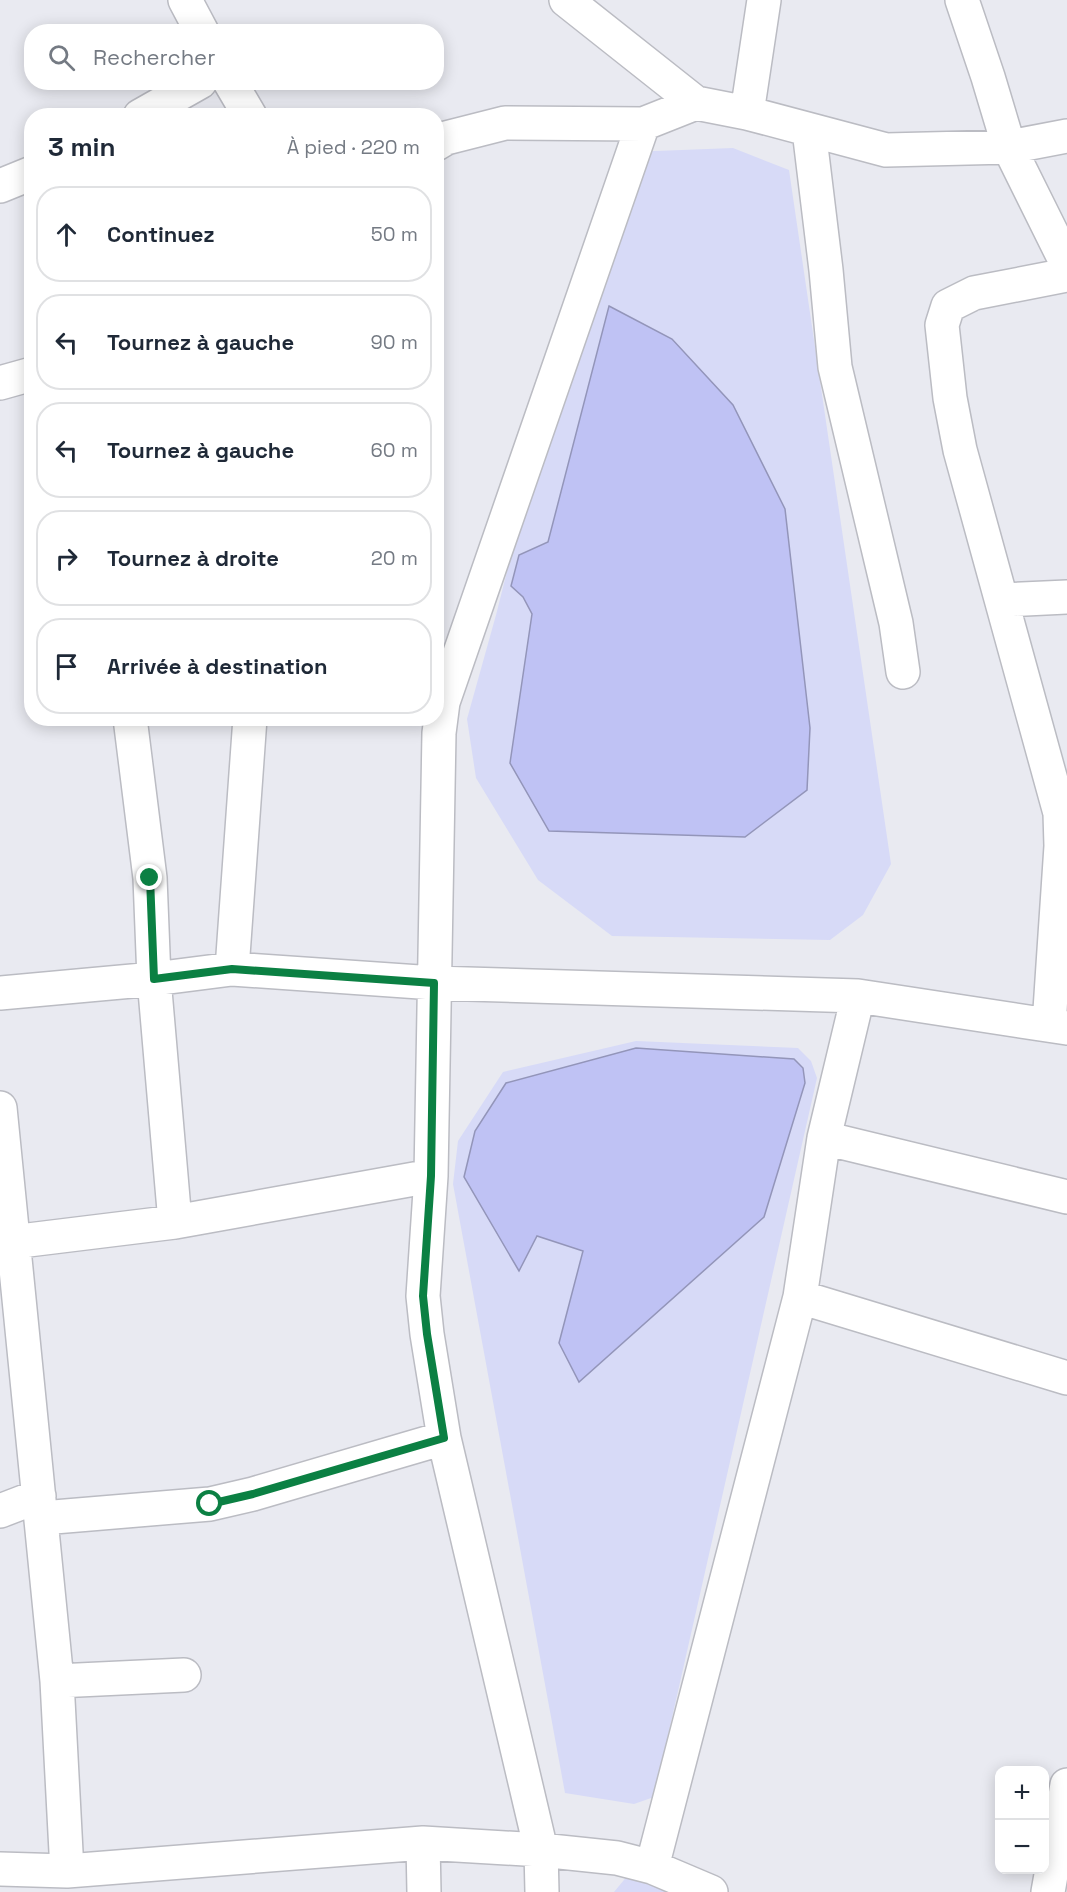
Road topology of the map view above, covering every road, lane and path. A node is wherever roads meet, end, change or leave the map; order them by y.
1 (184, 0) edge
2 (566, 0) edge
3 (764, 0) edge
4 (962, 0) edge
5 (198, 24) edge
6 (186, 90) edge
7 (235, 90) edge
8 (696, 103) junction
9 (154, 108) edge
10 (245, 108) edge
11 (747, 113) junction
12 (643, 124) junction
13 (809, 130) junction
14 (1067, 136) edge
15 (444, 140) edge
16 (1009, 147) junction
17 (24, 176) edge
18 (0, 186) edge
19 (1067, 264) edge
20 (1067, 275) edge
21 (24, 376) edge
22 (0, 382) edge
23 (1067, 597) edge
24 (1003, 600) junction
25 (903, 672) dead end
26 (444, 699) edge
27 (131, 726) edge
28 (249, 726) edge
29 (440, 726) edge
30 (232, 969) junction
31 (154, 979) junction
32 (434, 983) junction
33 (0, 993) edge
34 (858, 996) junction
35 (1058, 1026) edge
36 (0, 1108) edge
37 (824, 1137) junction
38 (431, 1176) junction
39 (1067, 1197) edge
40 (175, 1222) junction
41 (12, 1242) junction
42 (800, 1297) junction
43 (1067, 1378) edge
44 (444, 1438) junction
45 (40, 1508) junction
46 (0, 1511) edge
47 (184, 1675) dead end
48 (57, 1681) junction
49 (1067, 1785) edge
50 (423, 1843) junction
51 (541, 1850) junction
52 (652, 1867) junction
53 (67, 1871) junction
54 (17, 1877) edge
55 (424, 1892) edge
56 (542, 1892) edge
57 (711, 1892) edge
58 (1048, 1892) edge

1 - 5 street
2 - 8 street
3 - 11 street
4 - 16 street
6 - 9 street
7 - 10 street
8 - 11 street
8 - 12 street
11 - 13 street
12 - 15 street
12 - 26 street
13 - 16 street
13 - 25 street
14 - 16 street
16 - 19 street
17 - 18 street
20 - 24 street
21 - 22 street
23 - 24 street
24 - 35 street
27 - 31 street
28 - 30 street
29 - 32 street
30 - 31 street
30 - 32 street
31 - 33 street
31 - 40 street
32 - 34 street
32 - 38 street
34 - 35 street
34 - 37 street
36 - 41 street
37 - 39 street
37 - 42 street
38 - 40 street
38 - 44 street
40 - 41 street
41 - 45 street
42 - 43 street
42 - 52 street
44 - 45 street
44 - 51 street
45 - 46 street
45 - 48 street
47 - 48 street
48 - 53 street
49 - 58 street
50 - 51 street
50 - 53 street
50 - 55 street
51 - 52 street
51 - 56 street
52 - 57 street
53 - 54 street

